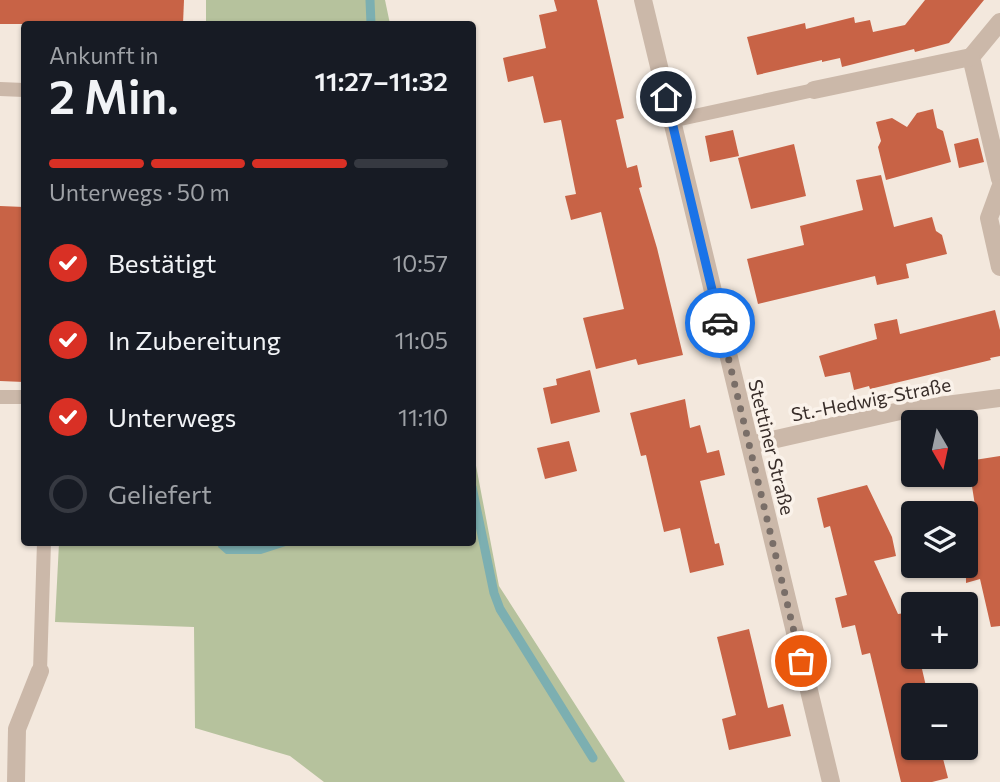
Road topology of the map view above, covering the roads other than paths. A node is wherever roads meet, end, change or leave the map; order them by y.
1 (643, 0) edge
2 (1000, 22) edge
3 (971, 57) junction
4 (0, 89) edge
5 (21, 90) edge
6 (814, 90) joint
7 (671, 121) junction
8 (1000, 179) edge
9 (1000, 188) edge
10 (1000, 267) edge
11 (0, 397) edge
12 (21, 397) edge
13 (1000, 398) edge
14 (750, 445) junction
15 (44, 546) edge
16 (40, 671) joint
17 (16, 782) edge
18 (831, 782) edge

1 - 7 street, Stettiner Straße
2 - 3 street
3 - 6 street
3 - 8 street
4 - 5 lane
6 - 7 lane
7 - 14 street, Stettiner Straße
9 - 10 street
11 - 12 lane
13 - 14 street, St.-Hedwig-Straße
14 - 18 street, Stettiner Straße
15 - 16 lane
16 - 17 street

